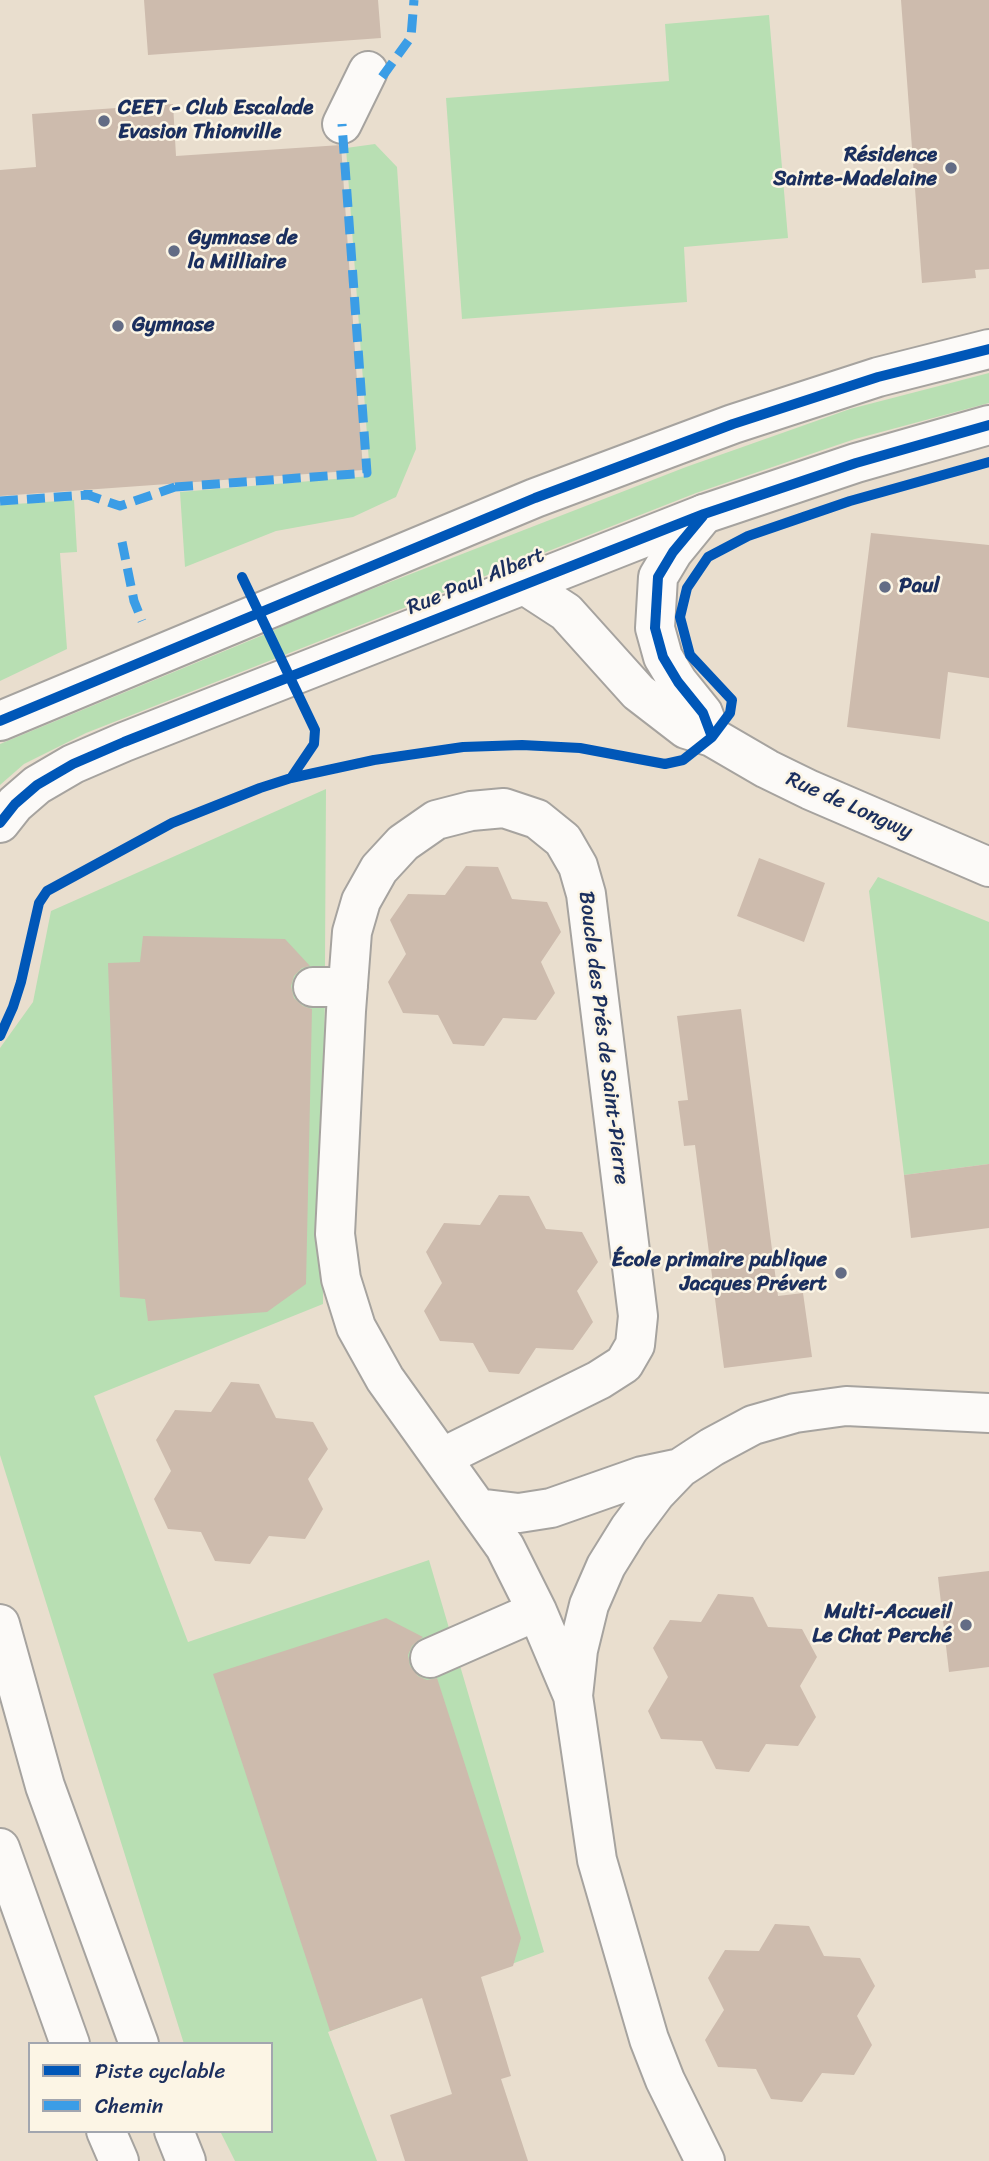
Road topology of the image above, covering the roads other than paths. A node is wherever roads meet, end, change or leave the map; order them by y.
1 (368, 71) dead end
2 (342, 124) dead end
3 (989, 349) edge
4 (989, 425) edge
5 (704, 514) junction
6 (523, 584) junction
7 (0, 721) edge
8 (712, 737) junction
9 (0, 823) edge
10 (989, 867) edge
11 (989, 1413) edge
12 (443, 1457) junction
13 (680, 1468) junction
14 (477, 1508) junction
15 (537, 1611) junction
16 (0, 1624) edge
17 (430, 1658) dead end
18 (573, 1696) junction
19 (0, 1848) edge
20 (69, 2042) edge
21 (138, 2042) edge
22 (107, 2133) edge
23 (175, 2133) edge
24 (118, 2161) edge
25 (186, 2161) edge
26 (705, 2161) edge

1 - 2 street
3 - 7 street
4 - 5 street, Rue Paul Albert
5 - 6 street, Rue Paul Albert
5 - 8 street
6 - 8 street, Rue de Longwy
6 - 9 street, Rue Paul Albert
8 - 10 street, Rue de Longwy
11 - 13 street, Boucle des Prés de Saint-Pierre
12 - 12 street, Boucle des Prés de Saint-Pierre
12 - 14 street, Boucle des Prés de Saint-Pierre
13 - 14 street
13 - 18 street, Boucle des Prés de Saint-Pierre
14 - 15 street, Boucle des Prés de Saint-Pierre
15 - 17 street
15 - 18 street, Boucle des Prés de Saint-Pierre
16 - 21 street
18 - 26 street, Boucle des Prés de Saint-Pierre
19 - 20 street
22 - 24 street
23 - 25 street

